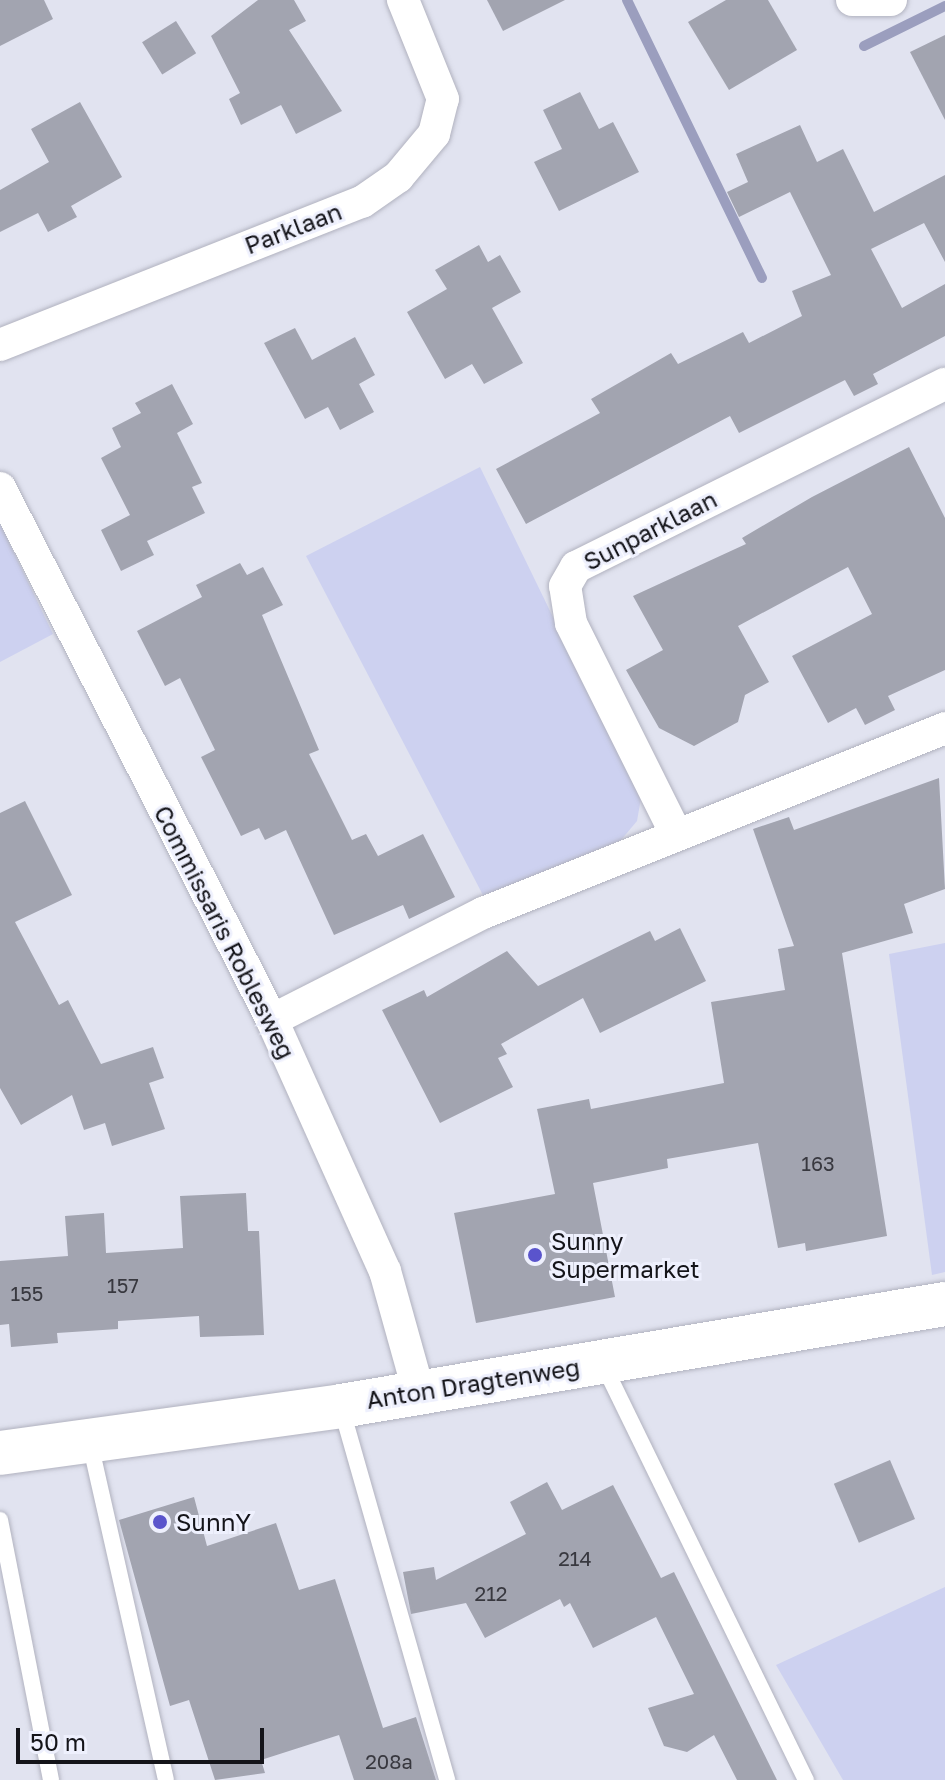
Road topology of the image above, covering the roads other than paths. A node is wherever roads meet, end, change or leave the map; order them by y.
1 (403, 0) edge
2 (852, 0) edge
3 (891, 0) edge
4 (0, 345) edge
5 (945, 384) edge
6 (0, 488) edge
7 (945, 728) edge
8 (675, 832) junction
9 (272, 1020) junction
10 (945, 1304) edge
11 (602, 1362) junction
12 (418, 1389) junction
13 (341, 1406) junction
14 (90, 1441) junction
15 (0, 1453) edge
16 (0, 1520) edge
17 (51, 1780) edge
18 (166, 1780) edge
19 (447, 1780) edge
20 (806, 1780) edge

1 - 4 street, Parklaan
2 - 3 street
5 - 8 street, Sunparklaan
6 - 9 street, Commissaris Roblesweg
7 - 8 street
8 - 9 street
9 - 12 street, Commissaris Roblesweg
10 - 11 main road, Anton Dragtenweg
11 - 12 main road, Anton Dragtenweg
11 - 20 lane
12 - 13 main road, Anton Dragtenweg
13 - 14 main road, Anton Dragtenweg
13 - 19 lane
14 - 15 main road, Anton Dragtenweg
14 - 18 lane
16 - 17 lane

